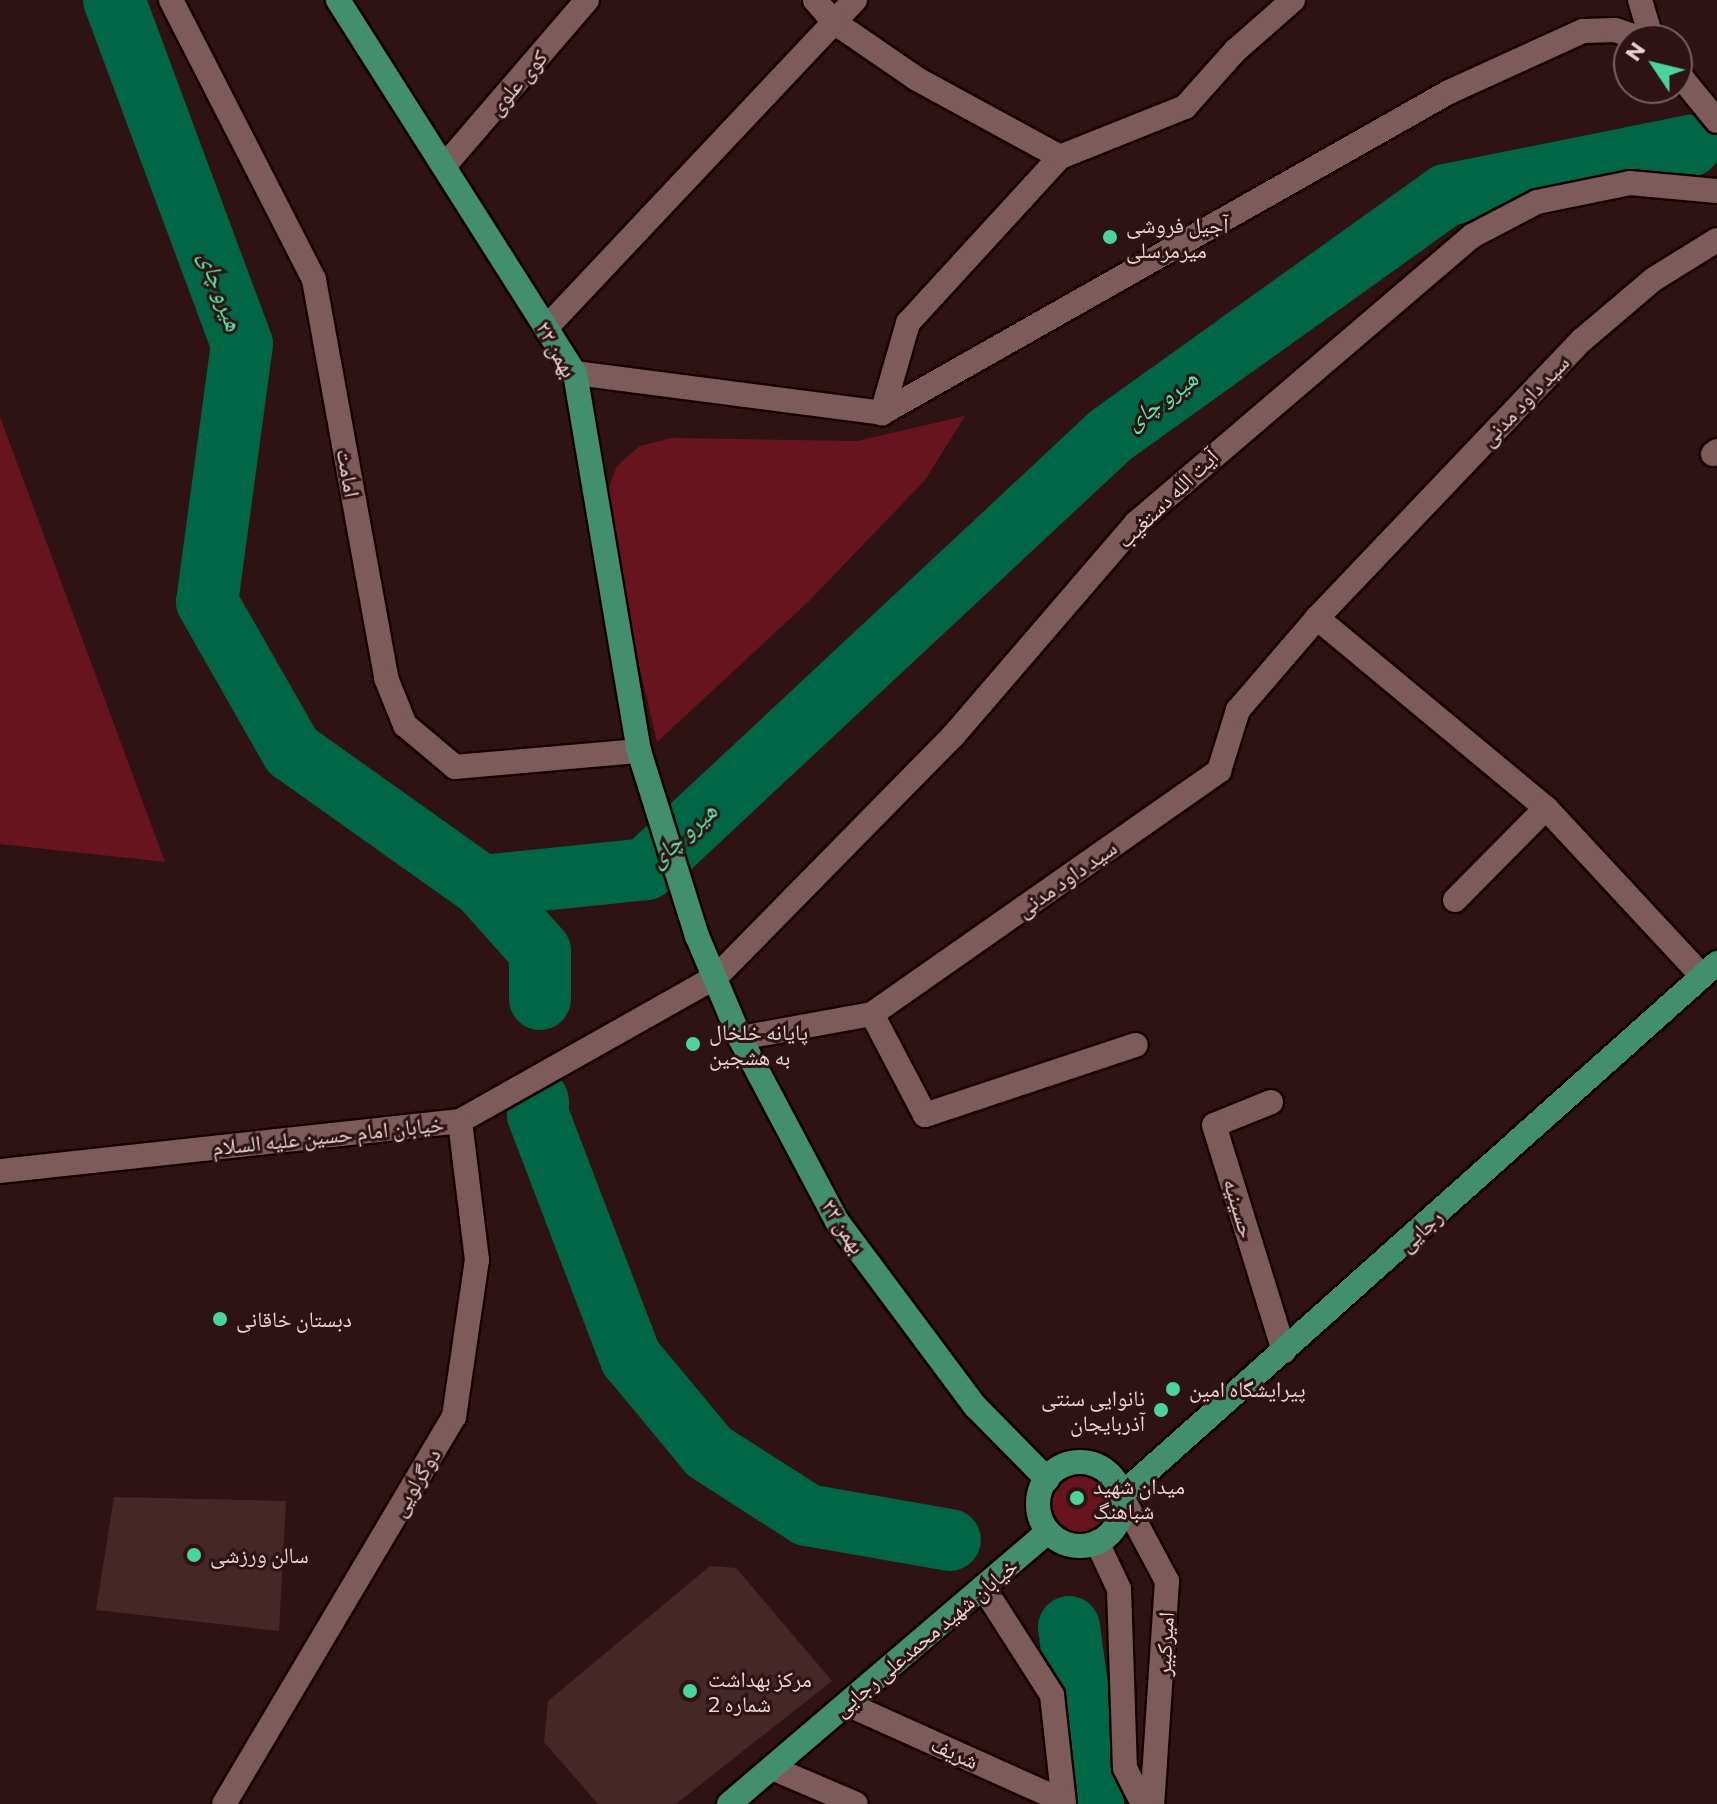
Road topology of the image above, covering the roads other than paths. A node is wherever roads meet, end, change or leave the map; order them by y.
1 (171, 0) edge
2 (338, 0) edge
3 (587, 0) edge
4 (815, 0) edge
5 (855, 0) edge
6 (1293, 0) edge
7 (1640, 0) edge
8 (834, 22) junction
9 (1647, 24) edge
10 (1613, 30) edge
11 (1693, 92) edge
12 (1717, 121) edge
13 (1060, 157) junction
14 (446, 164) junction
15 (1717, 191) edge
16 (1717, 240) edge
17 (546, 328) junction
18 (575, 373) junction
19 (882, 413) junction
20 (1317, 618) junction
21 (639, 751) junction
22 (1546, 808) junction
23 (1455, 900) dead end
24 (1710, 969) edge
25 (716, 977) junction
26 (872, 1014) junction
27 (740, 1038) junction
28 (1136, 1045) dead end
29 (1271, 1102) dead end
30 (460, 1121) junction
31 (0, 1171) edge
32 (1284, 1351) junction
33 (1047, 1479) junction
34 (1121, 1495) junction
35 (1048, 1532) junction
36 (1097, 1542) junction
37 (983, 1587) junction
38 (847, 1704) junction
39 (772, 1768) junction
40 (1064, 1802) edge
41 (224, 1804) edge
42 (729, 1804) edge
43 (856, 1804) edge
44 (1143, 1804) edge
45 (1152, 1804) edge

1 - 21 street, امامت
2 - 14 main road, ۲۲ بهمن
3 - 14 street, کوی علوی
4 - 8 street
5 - 8 street
6 - 13 street
7 - 9 street
8 - 13 street
8 - 17 street
10 - 19 street
11 - 12 street
13 - 19 street
14 - 17 main road, ۲۲ بهمن
15 - 25 street, آیت الله دستغیب
16 - 20 street, سید داود مدنی
17 - 18 main road, ۲۲ بهمن
18 - 19 street
18 - 21 main road, ۲۲ بهمن
20 - 22 street
20 - 26 street, سید داود مدنی
21 - 25 main road, ۲۲ بهمن
22 - 23 street
22 - 24 street
24 - 32 main road, رجایی
25 - 27 main road, ۲۲ بهمن
25 - 30 street, خیابان امام حسین علیه السلام
26 - 27 street, سید داود مدنی
26 - 28 street
27 - 33 main road, ۲۲ بهمن
29 - 32 street, حسینیه
30 - 31 street, خیابان امام حسین علیه السلام
30 - 41 street, دوگرلویی
32 - 34 main road, رجایی
33 - 34 main road
33 - 35 main road
34 - 36 main road
34 - 45 street, امیرکبیر
35 - 36 main road
35 - 37 main road, خیابان شهید محمدعلی رجایی
36 - 44 street, امیرکبیر
37 - 38 main road, خیابان شهید محمدعلی رجایی
37 - 40 street
38 - 39 main road, خیابان شهید محمدعلی رجایی
38 - 40 street, شریف
39 - 42 main road, خیابان شهید محمدعلی رجایی
39 - 43 street

